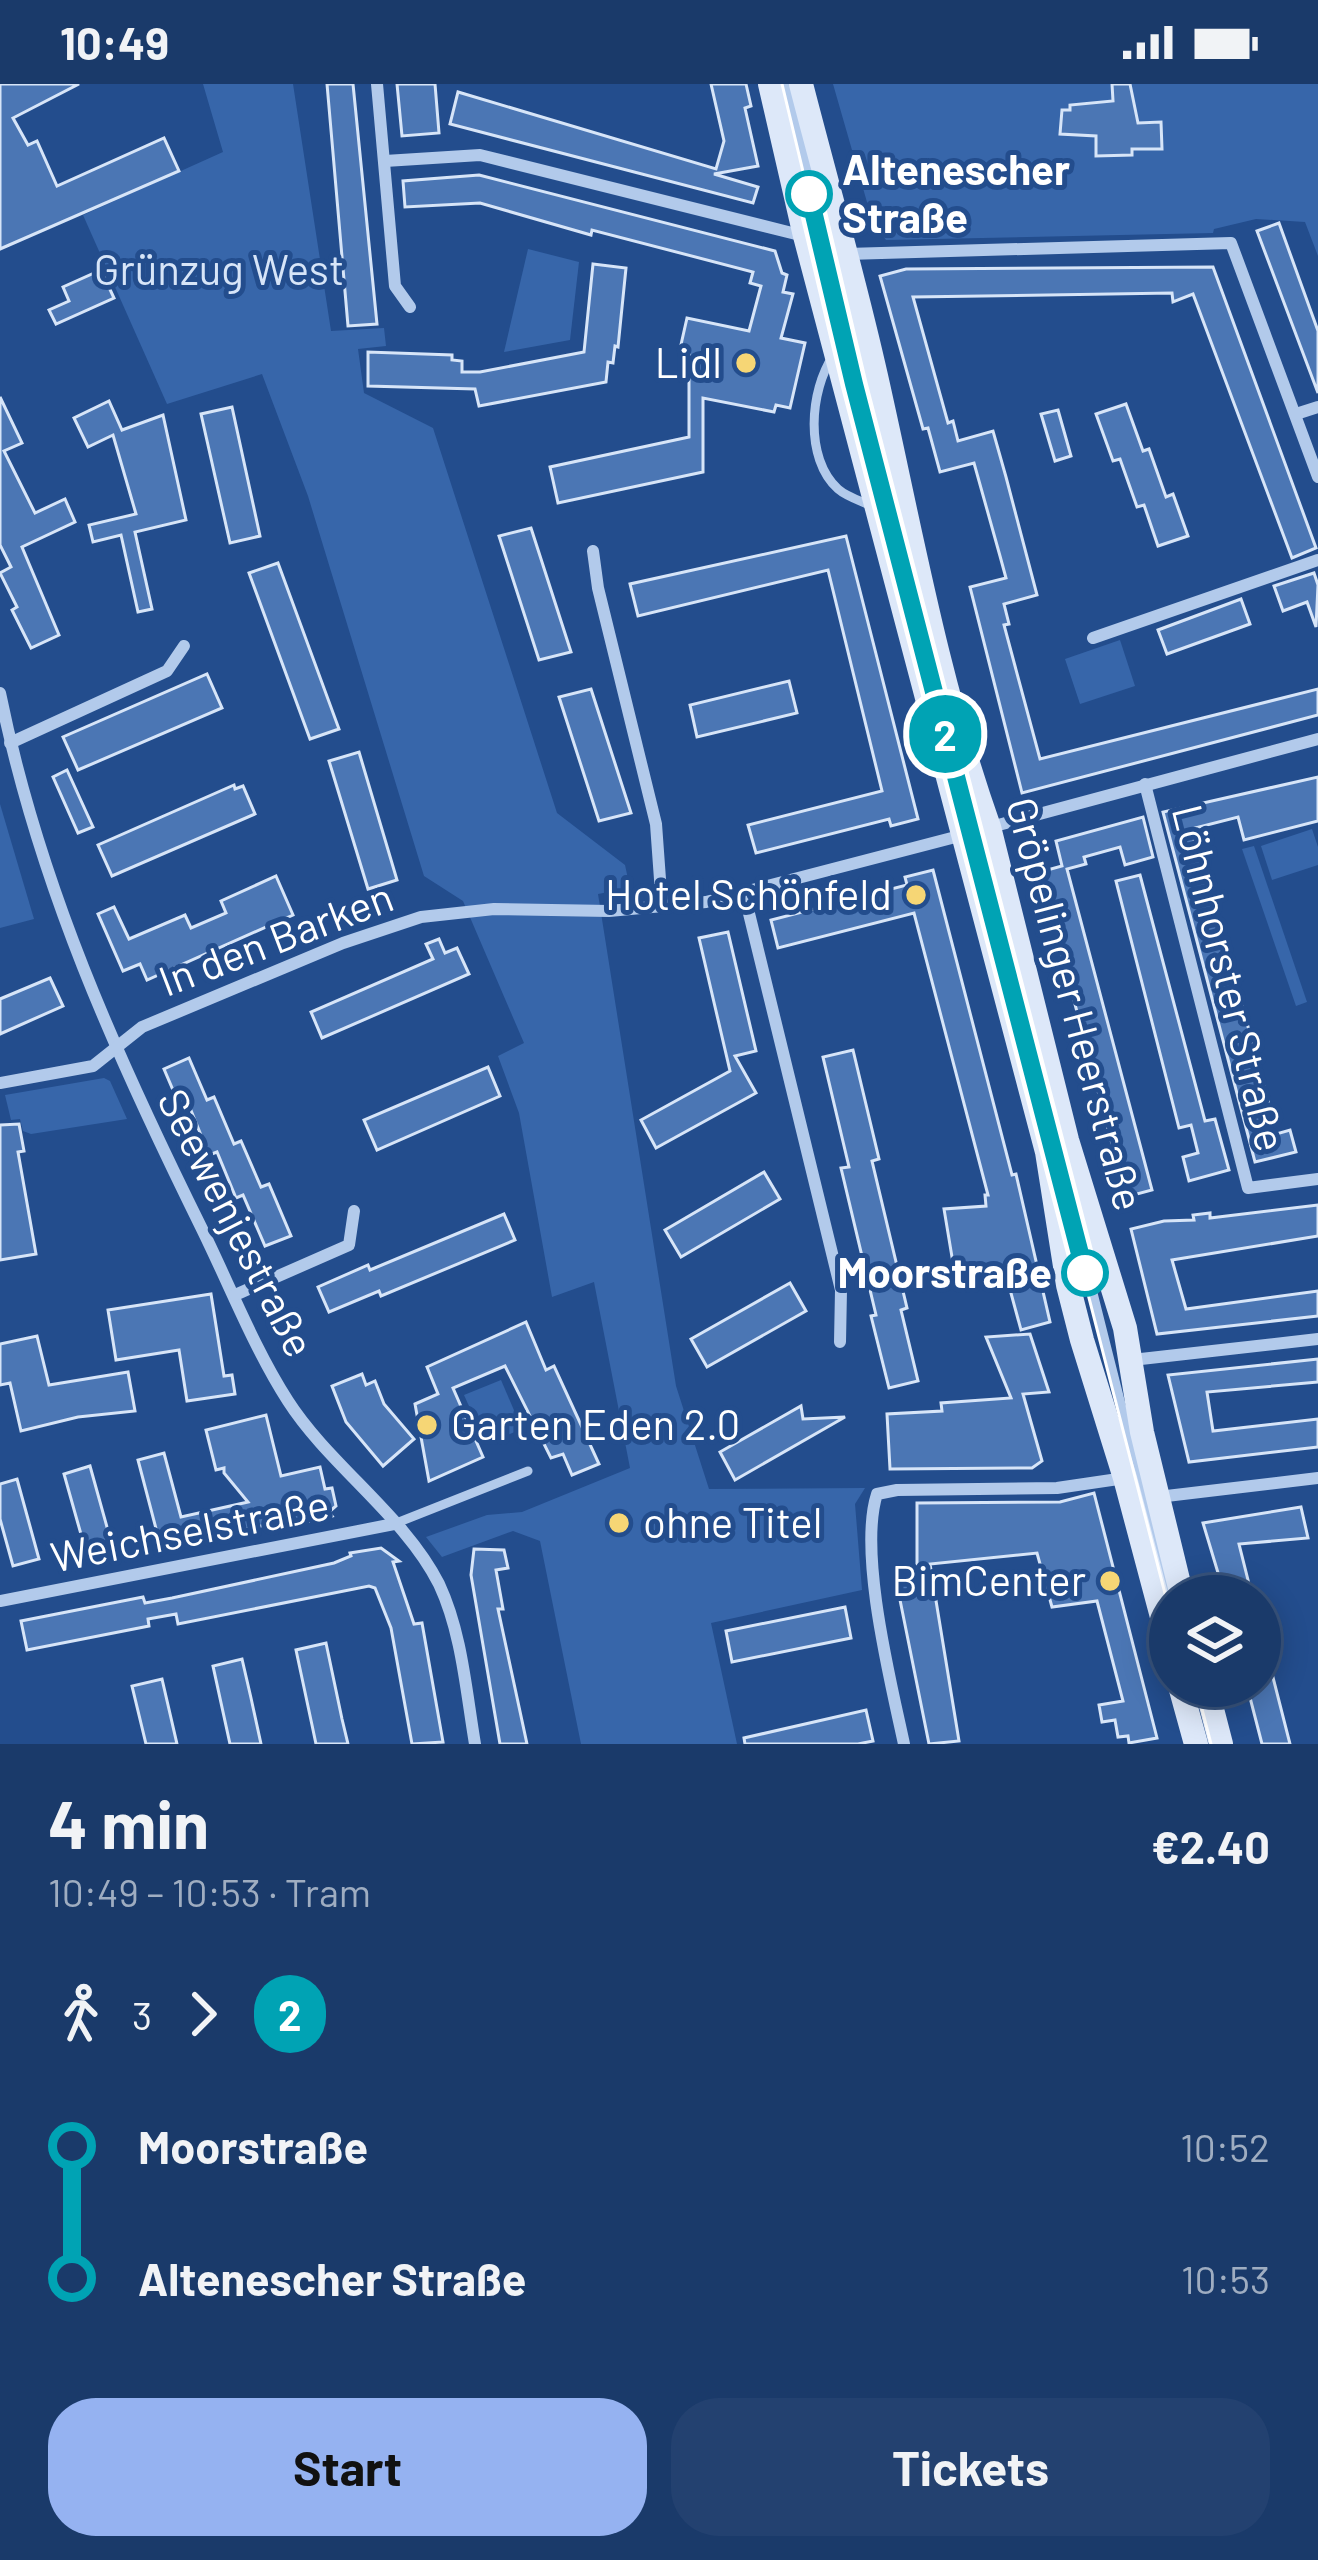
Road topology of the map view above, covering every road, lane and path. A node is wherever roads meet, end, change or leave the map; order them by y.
1 (377, 84) edge
2 (770, 84) edge
3 (786, 84) edge
4 (801, 84) edge
5 (385, 161) junction
6 (806, 236) junction
7 (847, 254) junction
8 (410, 308) dead end
9 (836, 352) junction
10 (1318, 406) edge
11 (1296, 414) junction
12 (1318, 477) edge
13 (877, 507) junction
14 (593, 551) dead end
15 (1318, 560) edge
16 (1093, 638) dead end
17 (184, 646) dead end
18 (0, 693) edge
19 (1318, 739) edge
20 (10, 743) junction
21 (1145, 784) junction
22 (975, 831) junction
23 (745, 893) junction
24 (662, 907) junction
25 (116, 1048) junction
26 (0, 1083) edge
27 (1047, 1152) junction
28 (1064, 1178) junction
29 (1318, 1179) edge
30 (354, 1211) dead end
31 (235, 1295) junction
32 (1318, 1339) edge
33 (840, 1342) dead end
34 (1122, 1365) junction
35 (1104, 1407) junction
36 (528, 1471) dead end
37 (1125, 1478) junction
38 (1318, 1478) edge
39 (1157, 1498) junction
40 (394, 1524) junction
41 (1151, 1575) edge
42 (1165, 1575) edge
43 (1177, 1575) edge
44 (0, 1601) edge
45 (1186, 1707) edge
46 (1198, 1707) edge
47 (1211, 1707) edge
48 (475, 1744) edge
49 (904, 1744) edge
50 (1196, 1744) edge
51 (1208, 1744) edge
52 (1220, 1744) edge

1 - 5 street
2 - 6 main road, Gröpelinger Heerstraße
3 - 22 lane
4 - 7 main road, Gröpelinger Heerstraße
5 - 6 street
5 - 8 street
6 - 9 main road, Gröpelinger Heerstraße
7 - 11 street
7 - 22 main road, Gröpelinger Heerstraße
9 - 13 main road, Gröpelinger Heerstraße
9 - 13 lane
10 - 11 street
11 - 12 street
13 - 22 main road, Gröpelinger Heerstraße
14 - 24 street
15 - 16 street
17 - 20 street
18 - 20 street, Seewenjestraße
19 - 21 street, In den Barken
20 - 25 street, Seewenjestraße
21 - 22 street, In den Barken
21 - 29 street, Löhnhorster Straße
22 - 23 street, In den Barken
22 - 27 main road, Gröpelinger Heerstraße
22 - 28 lane
22 - 34 main road, Gröpelinger Heerstraße
23 - 24 street, In den Barken
23 - 33 street
24 - 25 street, In den Barken
25 - 26 street, In den Barken
25 - 31 street, Seewenjestraße
27 - 28 lane
27 - 35 main road, Gröpelinger Heerstraße
28 - 34 lane
30 - 31 street
31 - 40 street, Seewenjestraße
32 - 34 street
34 - 35 lane
34 - 39 main road, Gröpelinger Heerstraße
34 - 42 lane
35 - 37 main road, Gröpelinger Heerstraße
36 - 40 lane
37 - 41 main road, Gröpelinger Heerstraße
37 - 49 street
38 - 39 street
39 - 43 main road, Gröpelinger Heerstraße
40 - 44 street, Weichselstraße
40 - 48 street, Seewenjestraße
45 - 50 main road
46 - 51 lane
47 - 52 main road

